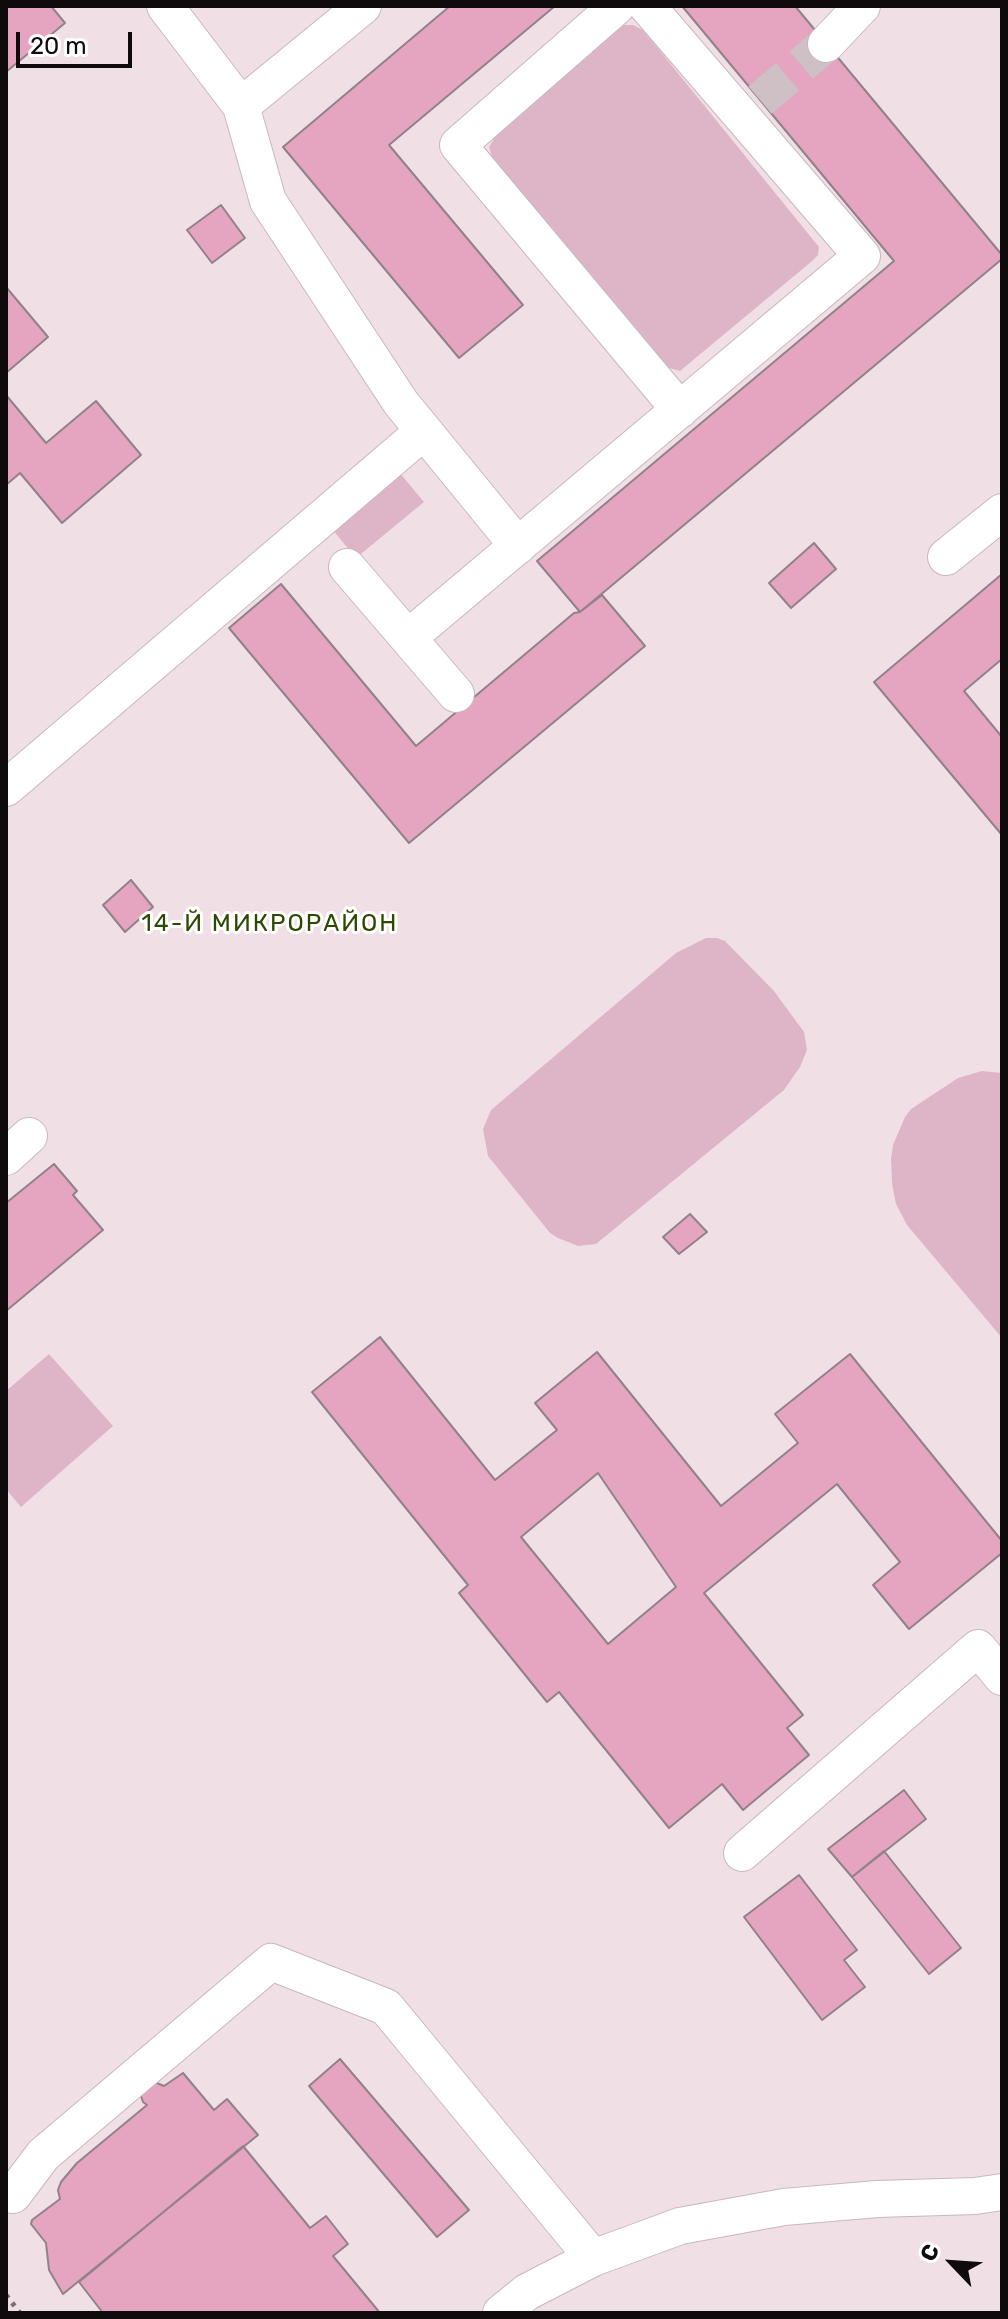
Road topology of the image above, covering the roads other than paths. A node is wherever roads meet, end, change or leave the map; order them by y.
1 (165, 6) edge
2 (363, 6) edge
3 (617, 6) edge
4 (647, 6) edge
5 (862, 6) edge
6 (826, 44) tunnel mouth
7 (241, 106) junction
8 (680, 410) junction
9 (424, 431) junction
10 (1002, 512) edge
11 (518, 546) junction
12 (946, 557) dead end
13 (347, 567) dead end
14 (409, 637) junction
15 (456, 694) dead end
16 (6, 788) edge
17 (1002, 1677) edge
18 (742, 1853) dead end
19 (1002, 2192) edge
20 (13, 2195) dead end
21 (593, 2258) junction
22 (501, 2313) edge

1 - 7 street
2 - 7 street
3 - 8 street
4 - 8 street
5 - 6 street
7 - 9 street
8 - 11 street
9 - 11 street
9 - 16 street
10 - 12 street
11 - 14 street
13 - 14 street
14 - 15 street
17 - 18 street
19 - 21 street
20 - 21 street
21 - 22 street

